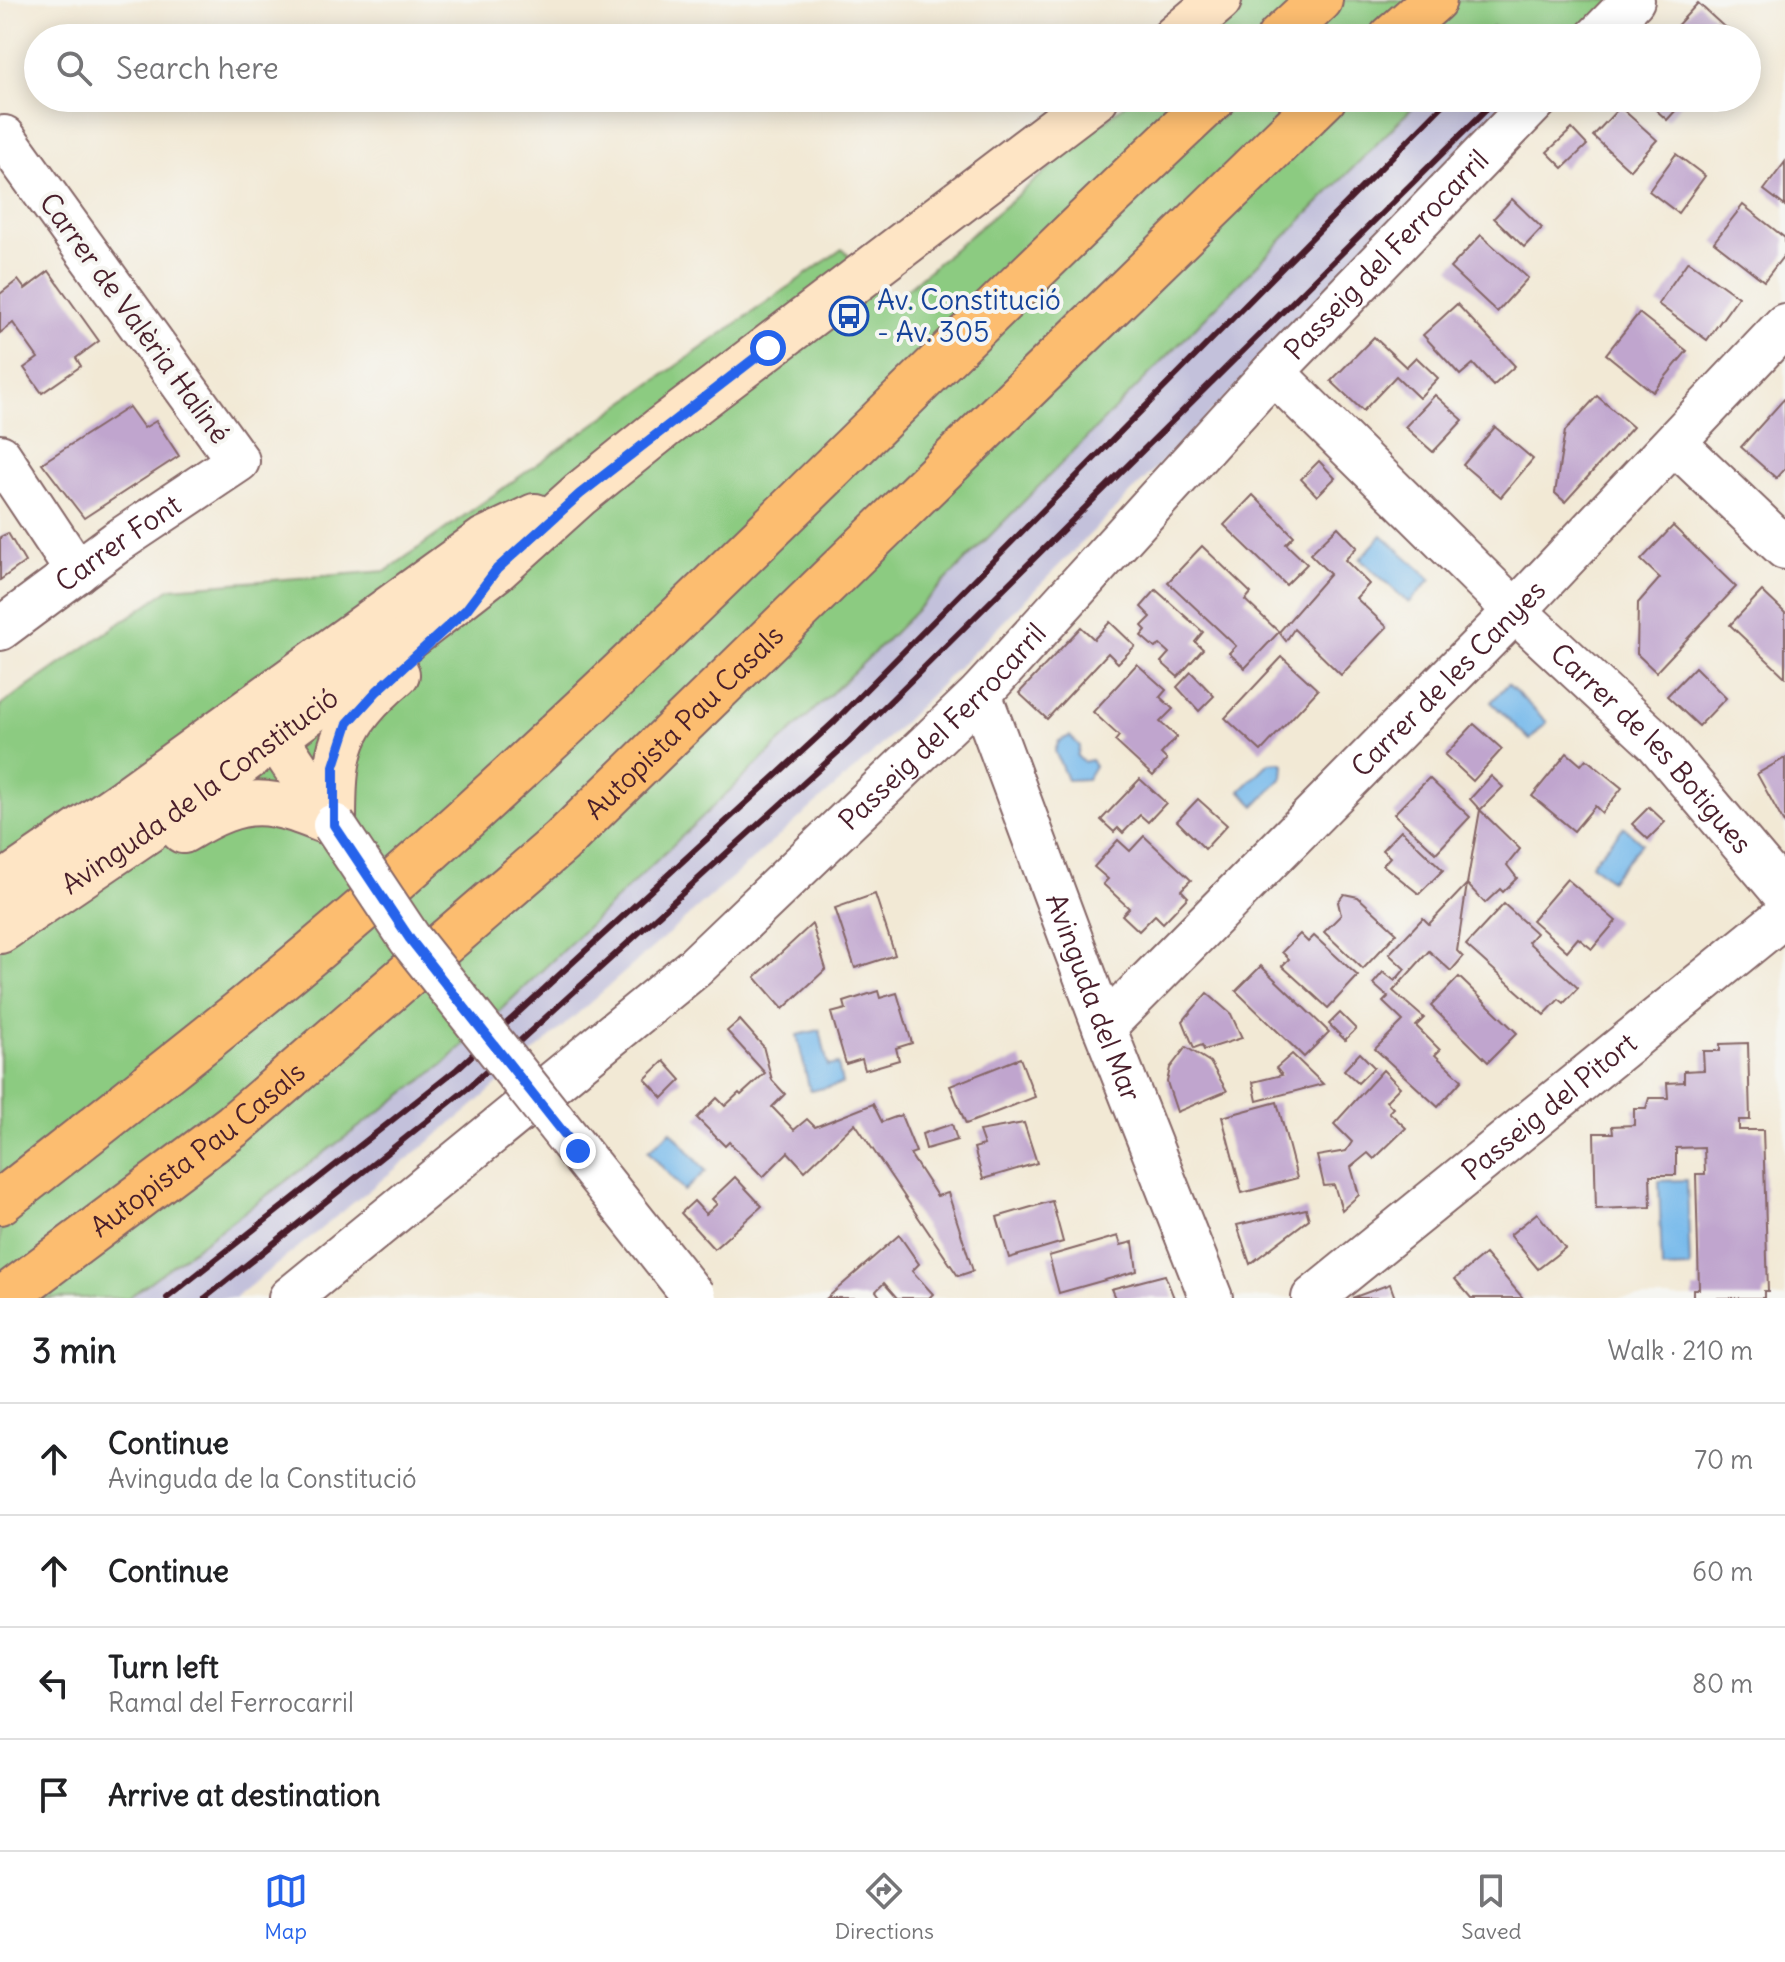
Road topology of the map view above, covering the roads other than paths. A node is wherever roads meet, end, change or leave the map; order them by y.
1 (1219, 0) edge
2 (1320, 0) edge
3 (1434, 0) edge
4 (1633, 0) edge
5 (1191, 24) edge
6 (1294, 24) edge
7 (1407, 24) edge
8 (1610, 24) edge
9 (1078, 112) edge
10 (1200, 112) edge
11 (1310, 112) edge
12 (1524, 112) edge
13 (4, 137) dead end
14 (1785, 325) edge
15 (1273, 372) junction
16 (1676, 444) junction
17 (0, 456) edge
18 (238, 461) joint
19 (580, 494) junction
20 (1785, 548) edge
21 (497, 569) junction
22 (77, 572) junction
23 (1515, 611) junction
24 (0, 629) edge
25 (980, 694) junction
26 (266, 744) junction
27 (334, 825) junction
28 (1785, 895) edge
29 (1, 909) edge
30 (1785, 915) edge
31 (1104, 1027) junction
32 (0, 1202) edge
33 (4, 1298) edge
34 (290, 1298) edge
35 (695, 1298) edge
36 (1211, 1298) edge
37 (1313, 1298) edge

1 - 5 street
2 - 6 highway
3 - 7 highway
4 - 8 street
9 - 19 street, Avinguda de la Constitució
10 - 32 highway
11 - 33 highway, Autopista Pau Casals
12 - 15 street, Passeig del Ferrocarril
13 - 18 street, Carrer de Valèria Haliné
14 - 16 street, Carrer de les Canyes
15 - 23 street, Carrer de les Botigues
15 - 25 street, Passeig del Ferrocarril
16 - 20 street
16 - 23 street, Carrer de les Canyes
17 - 22 street
18 - 22 street, Carrer Font
19 - 21 street, Avinguda de la Constitució
19 - 29 street, Avinguda de la Constitució
21 - 26 street, Avinguda de la Constitució
21 - 27 street
22 - 24 street, Carrer Font
23 - 28 street, Carrer de les Botigues
23 - 31 street, Carrer de les Canyes
25 - 31 street, Avinguda del Mar
25 - 34 street, Passeig del Ferrocarril
26 - 27 street
26 - 29 street, Avinguda de la Constitució
27 - 29 street
27 - 35 street, bridge
30 - 37 street, Passeig del Pitort
31 - 36 street, Avinguda del Mar

